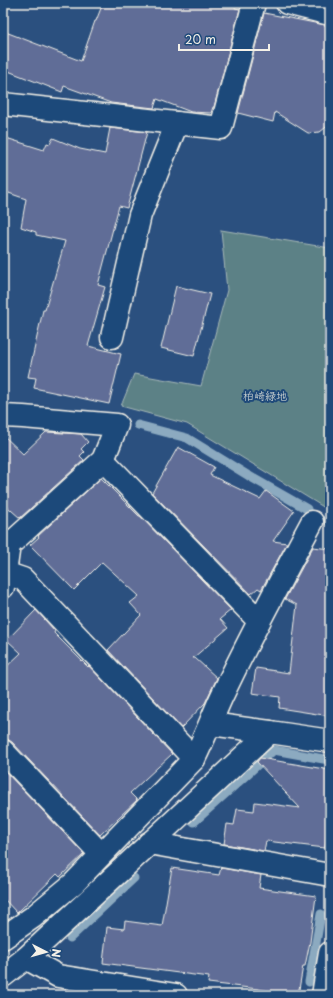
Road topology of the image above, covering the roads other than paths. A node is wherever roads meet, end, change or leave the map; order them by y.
1 (254, 3) edge
2 (287, 3) edge
3 (330, 14) edge
4 (3, 104) edge
5 (177, 123) junction
6 (112, 337) dead end
7 (3, 416) edge
8 (103, 460) junction
9 (312, 522) dead end
10 (4, 580) edge
11 (259, 621) junction
12 (211, 724) junction
13 (270, 732) junction
14 (330, 741) edge
15 (3, 751) edge
16 (194, 759) junction
17 (149, 843) junction
18 (101, 854) junction
19 (330, 875) edge
20 (3, 938) edge
21 (330, 953) edge
22 (26, 958) junction
23 (3, 976) edge
24 (176, 995) edge
25 (323, 995) edge

1 - 5 street
2 - 3 street
4 - 5 street
5 - 6 street
7 - 8 street
8 - 10 street
8 - 11 street
9 - 11 street
10 - 16 street
11 - 12 street
12 - 13 street
12 - 16 street
13 - 14 street
13 - 17 street
15 - 18 street
16 - 18 street
17 - 19 street
17 - 22 street
18 - 20 street
21 - 25 street
22 - 23 street
22 - 24 street

